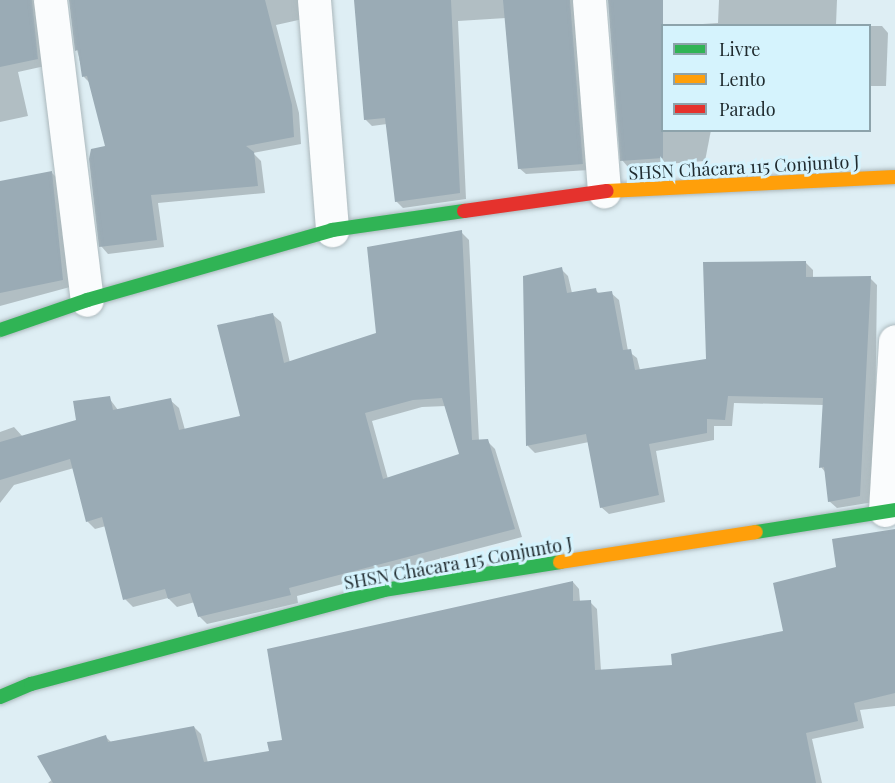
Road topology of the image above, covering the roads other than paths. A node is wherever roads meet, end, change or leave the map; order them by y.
1 (50, 0) edge
2 (314, 0) edge
3 (588, 0) edge
4 (895, 177) edge
5 (604, 192) junction
6 (332, 230) junction
7 (87, 300) junction
8 (0, 330) edge
9 (895, 341) edge
10 (890, 510) edge
11 (0, 697) edge

1 - 7 street
2 - 6 street
3 - 5 street
4 - 5 street, SHSN Chácara 115 Conjunto J
5 - 6 street, SHSN Chácara 115 Conjunto J
6 - 7 street, SHSN Chácara 115 Conjunto J
7 - 8 street, SHSN Chácara 115 Conjunto J
9 - 10 street
10 - 11 street, SHSN Chácara 115 Conjunto J

